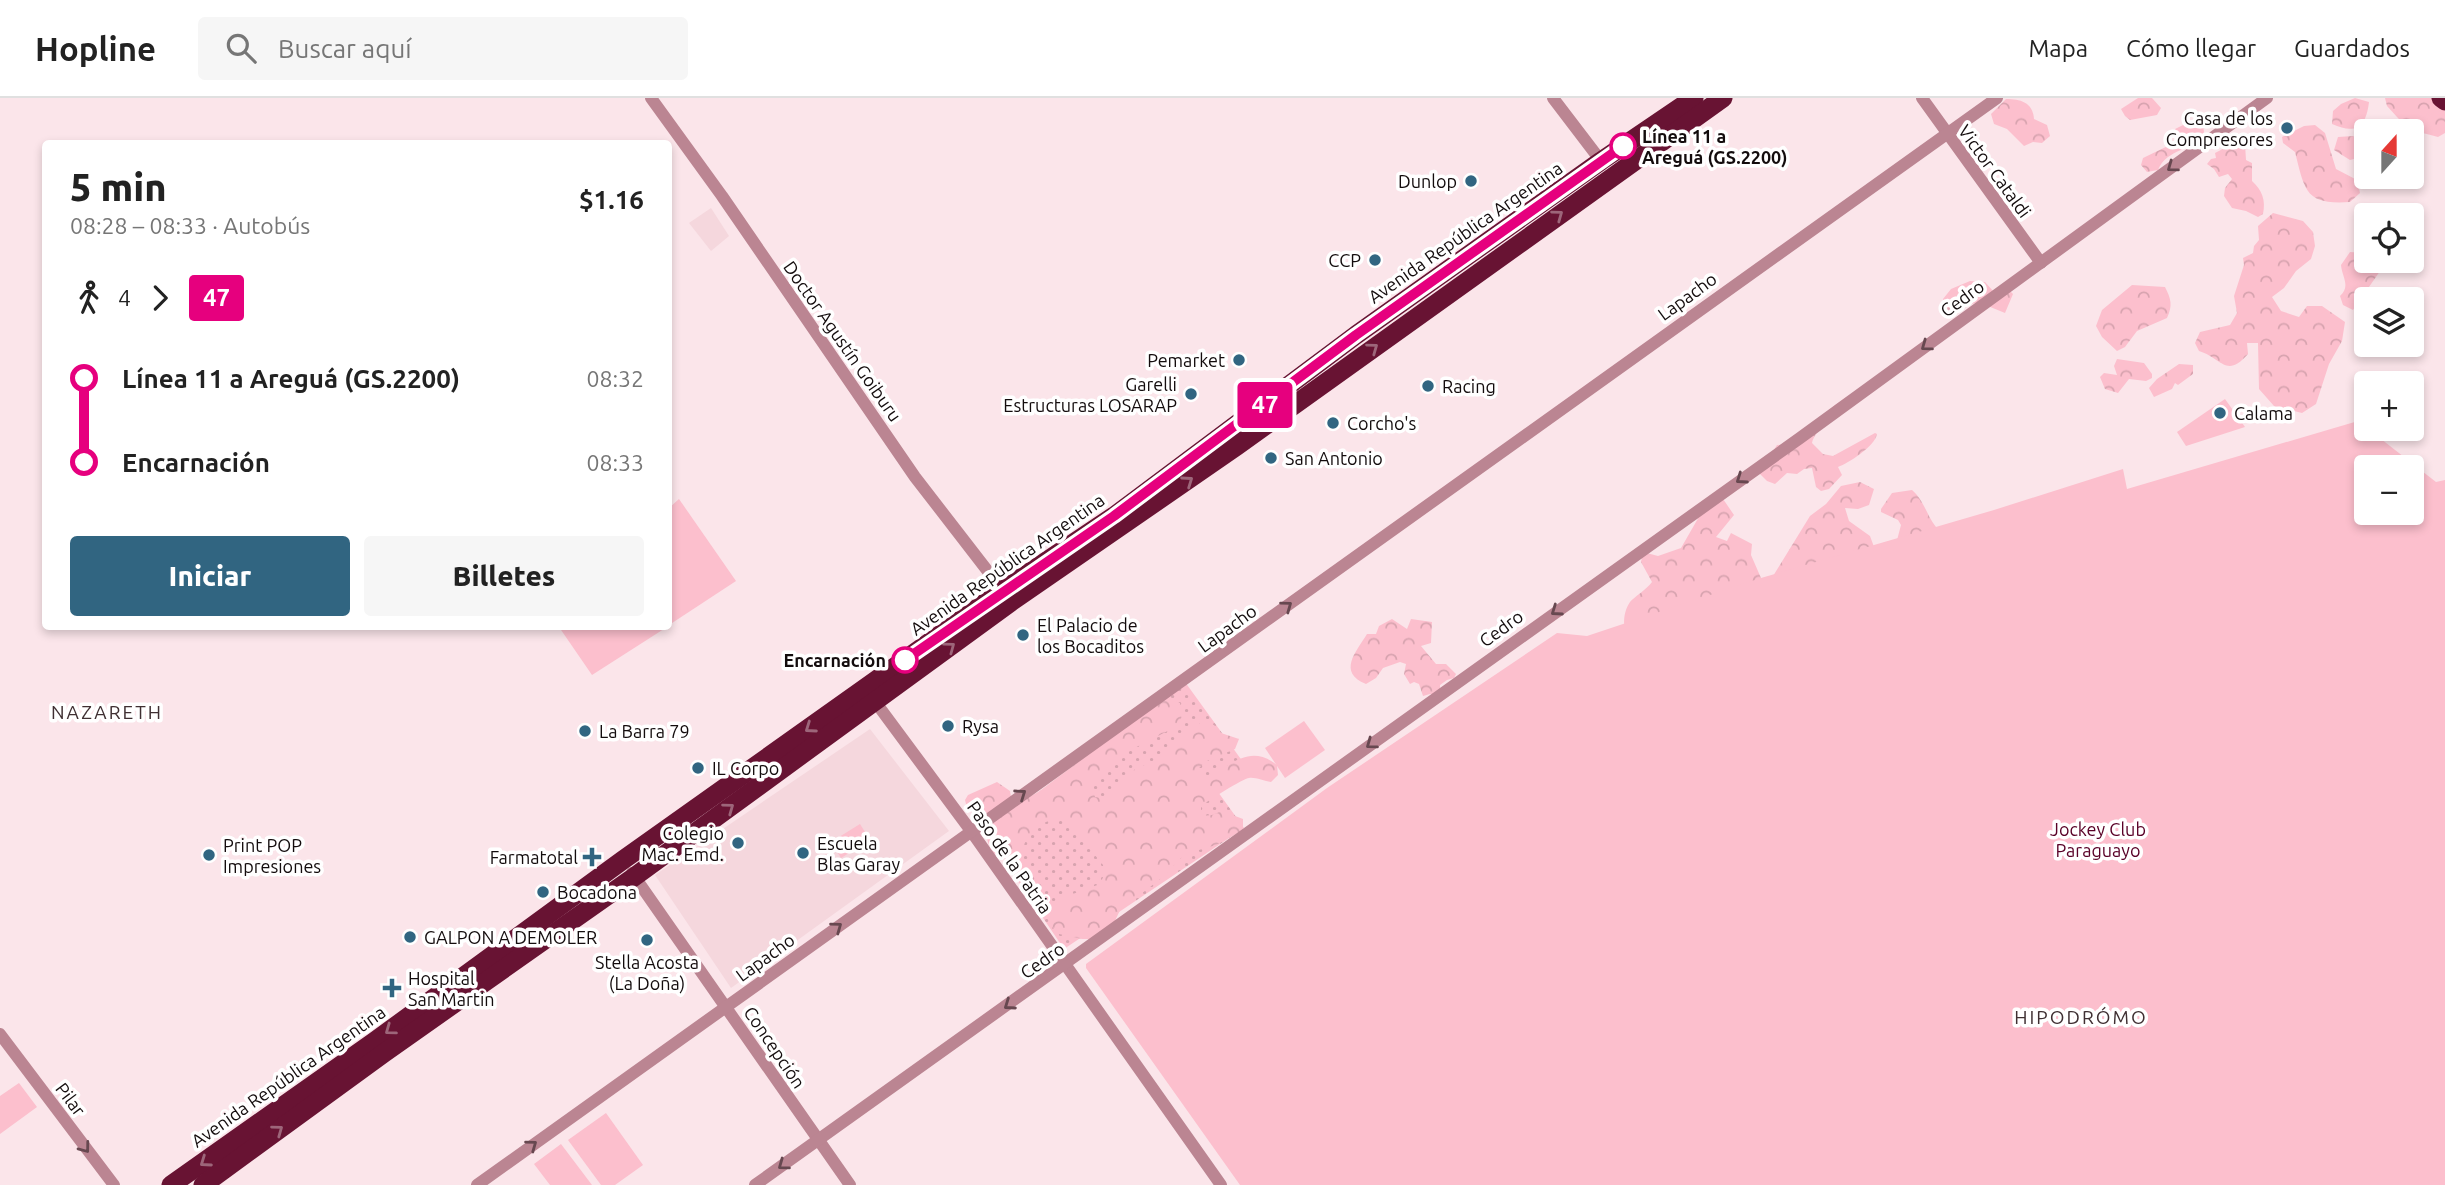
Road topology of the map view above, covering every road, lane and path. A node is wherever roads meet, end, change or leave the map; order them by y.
1 (651, 98) edge
2 (1553, 98) edge
3 (1694, 98) edge
4 (1723, 98) edge
5 (1922, 98) edge
6 (1997, 98) edge
7 (2267, 98) edge
8 (1946, 135) junction
9 (1601, 161) junction
10 (2040, 263) junction
11 (1007, 596) junction
12 (870, 696) junction
13 (971, 831) junction
14 (624, 860) junction
15 (634, 877) junction
16 (1064, 966) junction
17 (726, 1006) junction
18 (0, 1034) edge
19 (817, 1140) junction
20 (114, 1185) edge
21 (171, 1185) edge
22 (203, 1185) edge
23 (477, 1185) edge
24 (755, 1185) edge
25 (850, 1185) edge
26 (1221, 1185) edge

1 - 11 street, Doctor Agustín Goiburu
2 - 9 street
3 - 9 highway, Avenida República Argentina
11 -> 4 highway, Avenida República Argentina
5 - 8 street, Victor Cataldi
6 - 8 street, Lapacho
7 -> 10 street, Cedro
8 - 10 street, Victor Cataldi
13 -> 8 street, Lapacho
9 - 11 highway, Avenida República Argentina
10 -> 16 street, Cedro
11 - 12 highway, Avenida República Argentina
12 - 13 street, Paso de la Patria
12 -> 14 highway, Avenida República Argentina
15 -> 12 highway, Avenida República Argentina
13 - 16 street, Paso de la Patria
17 -> 13 street, Lapacho
14 - 15 street, Concepción
14 -> 21 highway, Avenida República Argentina
15 - 17 street, Concepción
22 -> 15 highway, Avenida República Argentina
16 -> 19 street, Cedro
16 - 26 street, Paso de la Patria
17 - 19 street, Concepción
23 -> 17 street, Lapacho
18 -> 20 street, Pilar
19 -> 24 street, Cedro
19 - 25 street, Concepción

